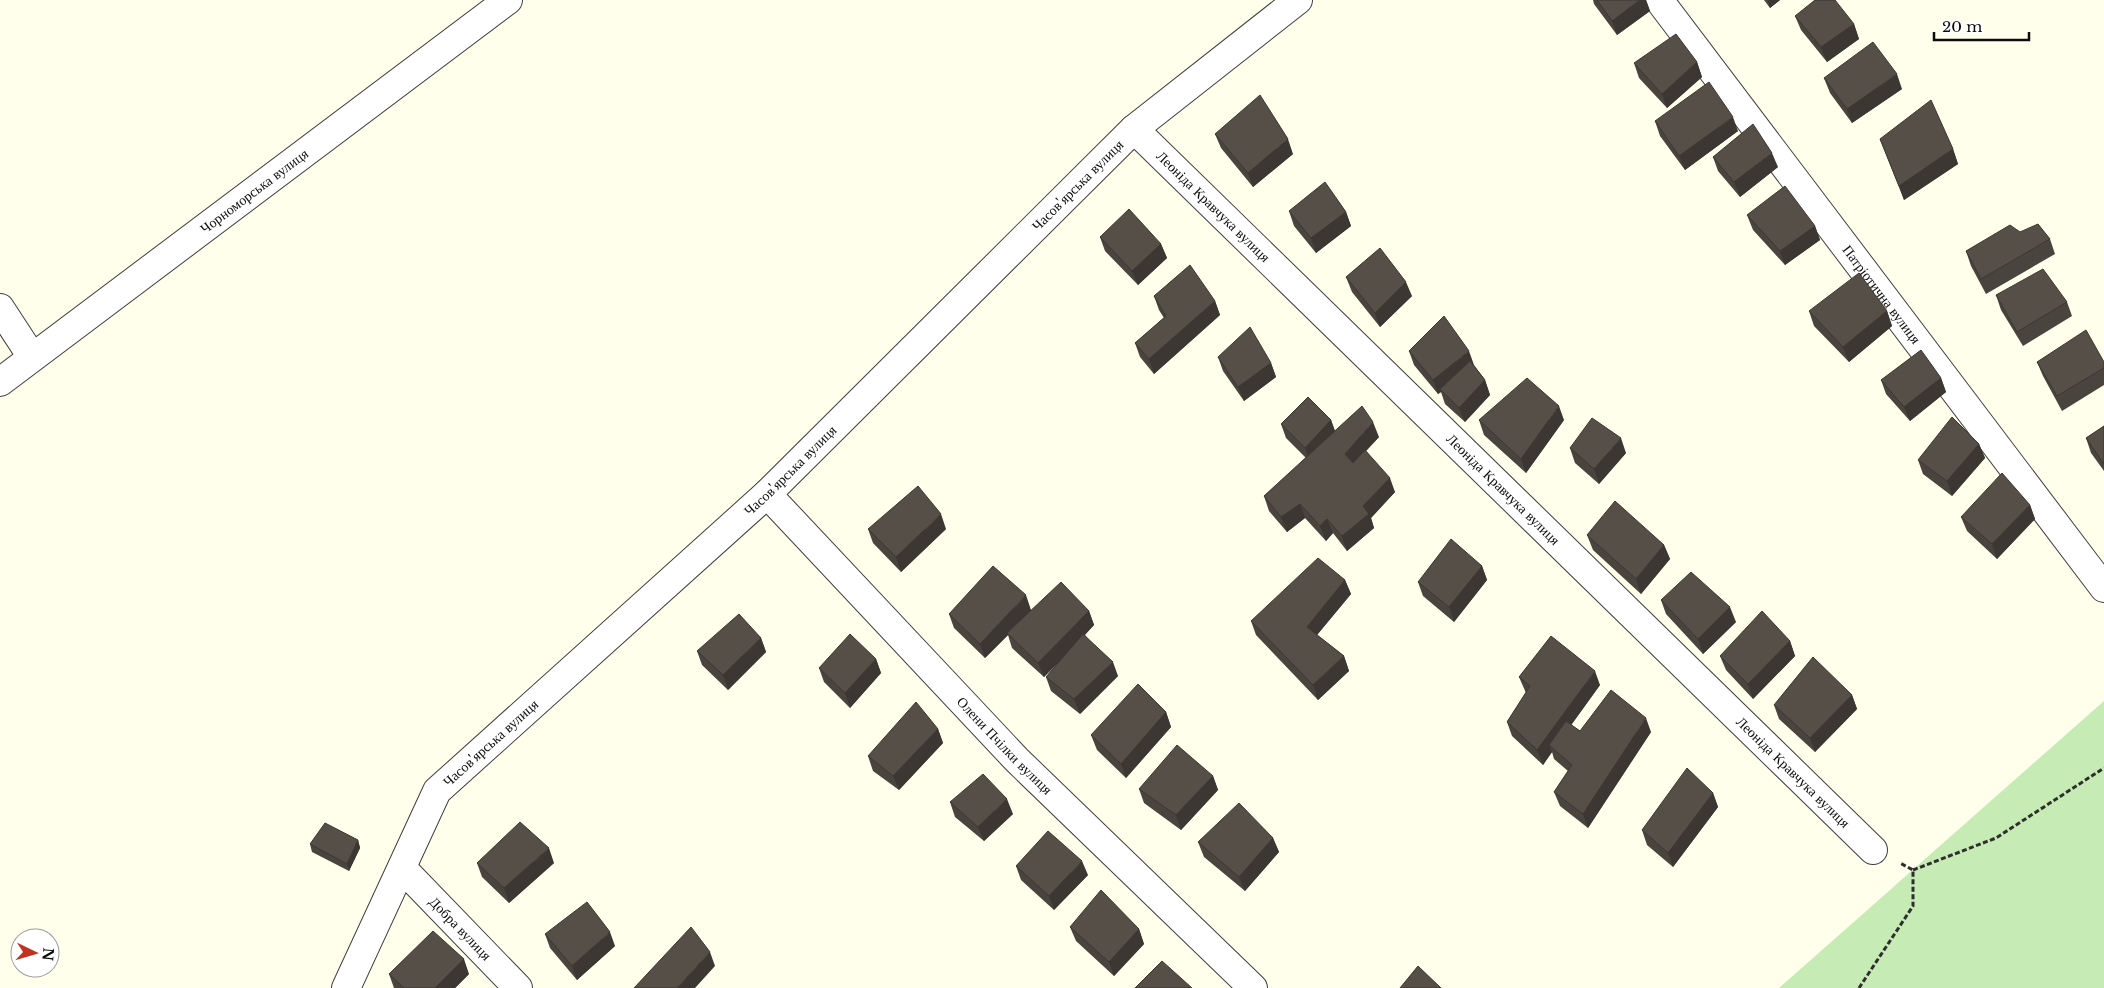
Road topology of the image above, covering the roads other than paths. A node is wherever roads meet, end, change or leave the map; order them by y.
1 (508, 0) edge
2 (1298, 0) edge
3 (1659, 0) edge
4 (478, 11) edge
5 (1134, 129) junction
6 (0, 308) edge
7 (32, 357) junction
8 (0, 382) edge
9 (767, 494) junction
10 (2104, 588) edge
11 (1873, 850) road end
12 (402, 868) junction
13 (346, 988) edge
14 (518, 988) edge
15 (1252, 988) edge

1 - 4 street, Чорноморська вулиця
2 - 5 street, Часов'ярська вулиця
3 - 10 street, Патріотична вулиця
4 - 7 street, Чорноморська вулиця
5 - 9 street, Часов'ярська вулиця
5 - 11 street, Леоніда Кравчука вулиця
6 - 7 street
7 - 8 street, Чорноморська вулиця
9 - 12 street, Часов'ярська вулиця
9 - 15 street, Олени Пчілки вулиця
12 - 13 street, Часов'ярська вулиця
12 - 14 street, Добра вулиця

